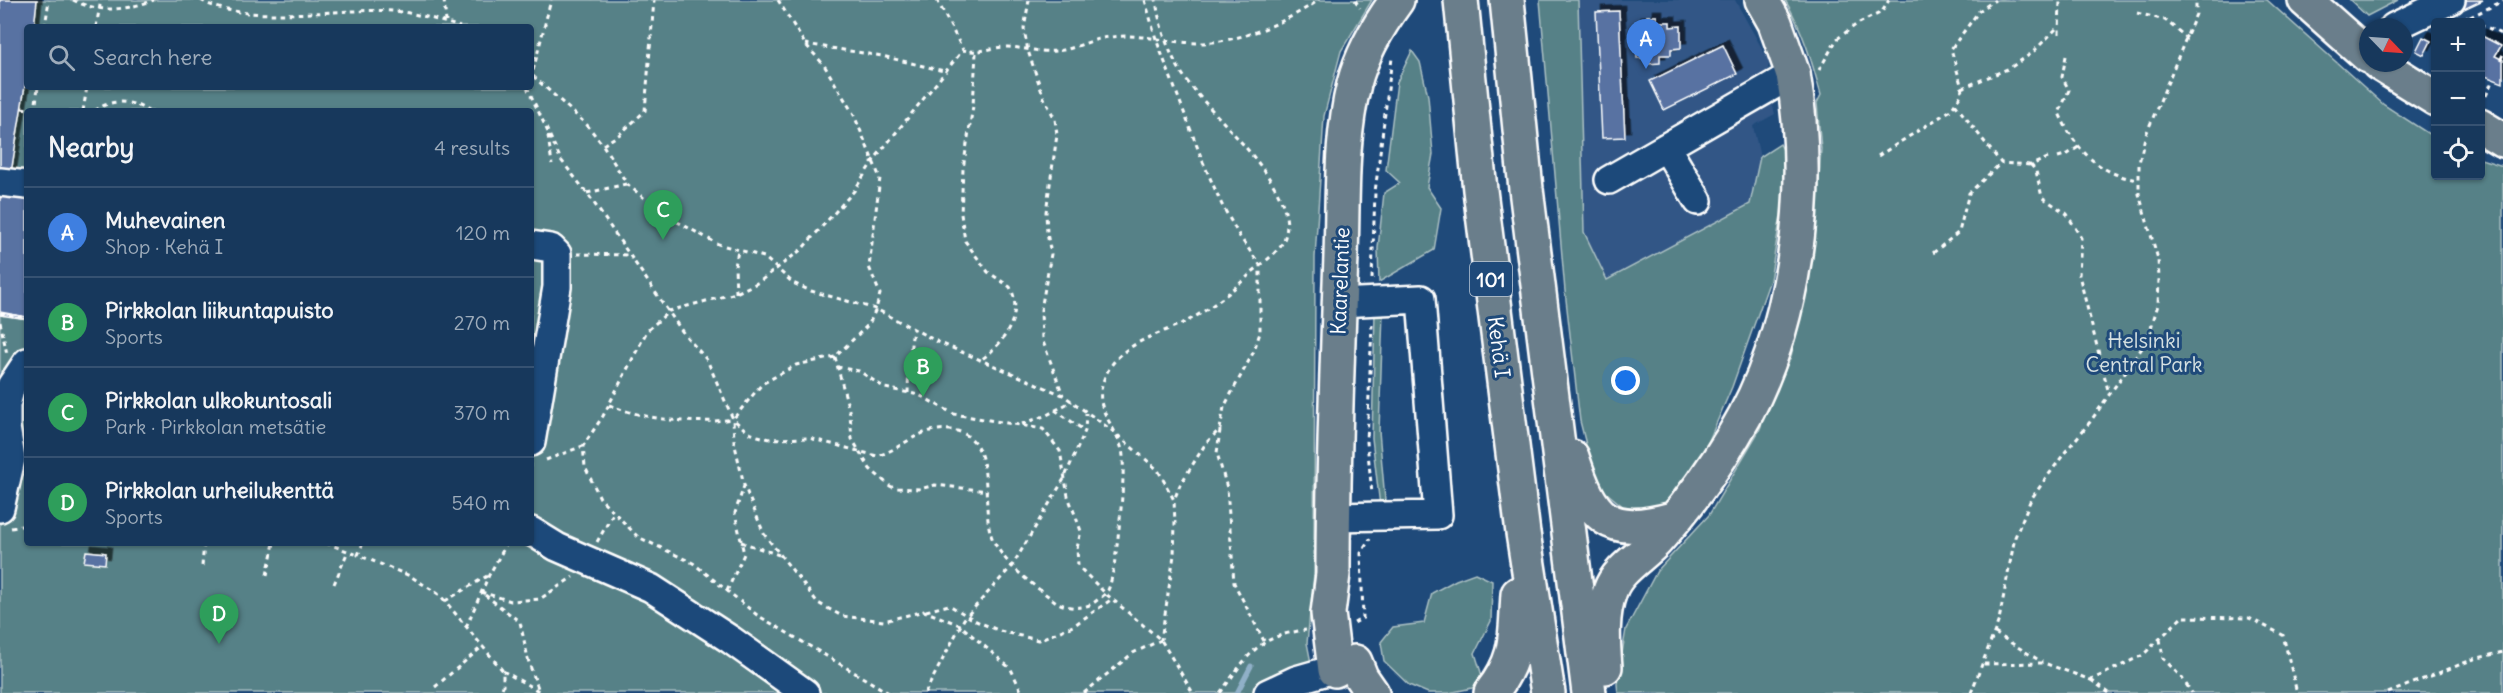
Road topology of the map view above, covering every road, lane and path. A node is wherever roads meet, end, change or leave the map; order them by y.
1 (49, 0) edge
2 (73, 0) edge
3 (100, 0) edge
4 (153, 0) edge
5 (201, 0) edge
6 (444, 0) edge
7 (551, 0) edge
8 (654, 0) edge
9 (778, 0) edge
10 (938, 0) edge
11 (1029, 0) edge
12 (1145, 0) edge
13 (1156, 0) edge
14 (1319, 0) edge
15 (1507, 0) edge
16 (1762, 0) edge
17 (1889, 0) edge
18 (1995, 0) edge
19 (2060, 0) edge
20 (2196, 0) edge
21 (2305, 0) edge
22 (2503, 1) edge
23 (99, 9) junction
24 (2460, 9) edge
25 (1389, 12) edge
26 (1462, 12) edge
27 (2137, 13) dead end
28 (446, 22) junction
29 (2413, 22) edge
30 (45, 24) edge
31 (96, 24) edge
32 (452, 24) edge
33 (2059, 26) junction
34 (2485, 26) edge
35 (2059, 34) dead end
36 (2503, 35) edge
37 (2187, 38) junction
38 (1156, 39) junction
39 (1164, 39) junction
40 (805, 44) junction
41 (2359, 45) edge
42 (963, 50) junction
43 (1028, 51) junction
44 (976, 53) junction
45 (2503, 54) edge
46 (2066, 56) dead end
47 (2501, 59) dead end
48 (534, 69) edge
49 (944, 71) junction
50 (2397, 72) edge
51 (1805, 75) junction
52 (534, 79) edge
53 (2493, 79) dead end
54 (1962, 88) junction
55 (38, 90) edge
56 (86, 90) edge
57 (527, 90) edge
58 (2431, 96) edge
59 (1955, 104) junction
60 (2485, 104) edge
61 (35, 108) edge
62 (84, 108) edge
63 (99, 108) edge
64 (142, 108) edge
65 (2485, 114) edge
66 (2485, 117) edge
67 (2503, 123) edge
68 (547, 131) junction
69 (2503, 140) edge
70 (603, 145) junction
71 (2080, 146) junction
72 (1666, 147) junction
73 (1878, 156) dead end
74 (2058, 156) dead end
75 (2048, 158) dead end
76 (873, 161) junction
77 (2001, 163) junction
78 (552, 164) dead end
79 (2031, 165) junction
80 (1609, 180) dead end
81 (2139, 180) junction
82 (0, 182) edge
83 (627, 184) junction
84 (24, 185) edge
85 (587, 193) junction
86 (1698, 201) dead end
87 (534, 245) edge
88 (738, 251) junction
89 (1933, 253) dead end
90 (630, 255) junction
91 (557, 260) junction
92 (1260, 265) junction
93 (776, 270) junction
94 (736, 293) junction
95 (1373, 302) junction
96 (1339, 303) junction
97 (876, 309) junction
98 (669, 311) junction
99 (0, 314) edge
100 (24, 318) edge
101 (0, 322) edge
102 (913, 329) junction
103 (835, 357) junction
104 (17, 360) edge
105 (980, 361) junction
106 (837, 367) junction
107 (1550, 384) junction
108 (535, 387) edge
109 (908, 393) junction
110 (1063, 395) junction
111 (2110, 395) junction
112 (1072, 401) junction
113 (609, 405) junction
114 (1055, 410) junction
115 (1086, 413) junction
116 (733, 419) junction
117 (1021, 424) junction
118 (1220, 429) junction
119 (1085, 430) junction
120 (1114, 432) junction
121 (583, 446) junction
122 (536, 452) edge
123 (859, 452) junction
124 (1064, 479) junction
125 (744, 485) junction
126 (988, 491) junction
127 (1174, 500) junction
128 (0, 508) edge
129 (614, 512) junction
130 (1373, 516) junction
131 (1333, 517) junction
132 (1673, 519) junction
133 (534, 533) edge
134 (1523, 533) junction
135 (741, 542) junction
136 (204, 546) edge
137 (273, 546) edge
138 (334, 546) edge
139 (362, 546) edge
140 (505, 546) edge
141 (348, 551) junction
142 (358, 555) junction
143 (781, 556) junction
144 (587, 559) junction
145 (202, 566) dead end
146 (1012, 566) junction
147 (267, 575) dead end
148 (489, 575) junction
149 (334, 584) dead end
150 (727, 591) junction
151 (481, 592) junction
152 (1106, 594) junction
153 (1112, 599) junction
154 (445, 601) junction
155 (924, 611) junction
156 (968, 616) junction
157 (960, 625) junction
158 (1337, 625) junction
159 (466, 627) junction
160 (1995, 633) junction
161 (2160, 639) junction
162 (1161, 640) junction
163 (1264, 641) junction
164 (483, 646) junction
165 (2503, 652) edge
166 (2044, 663) junction
167 (1984, 664) junction
168 (503, 671) junction
169 (1345, 675) edge
170 (2091, 680) junction
171 (435, 687) dead end
172 (540, 692) edge
173 (500, 693) edge
174 (805, 693) edge
175 (889, 693) edge
176 (925, 693) edge
177 (1022, 693) edge
178 (1084, 693) edge
179 (1193, 693) edge
180 (1220, 693) edge
181 (1268, 693) edge
182 (1372, 693) edge
183 (1491, 693) edge
184 (1548, 693) edge
185 (1589, 693) edge
186 (1608, 693) edge
187 (1971, 693) edge
188 (2109, 693) edge
189 (2192, 693) edge
190 (2297, 693) edge
191 (2388, 693) edge

1 - 30 path
2 - 23 path
3 - 23 path
4 - 23 path
5 - 28 path
6 - 28 path
7 - 48 path
8 - 70 path
9 - 40 path
10 - 42 path
11 - 43 path
12 - 38 path
13 - 39 path
14 - 39 path
15 - 107 main road, 101
16 - 51 main road
17 - 51 path
18 - 54 path
19 - 33 path
20 - 37 path
21 - 41 main road
22 - 24 path
23 - 31 path
24 - 29 street
25 - 95 path
25 - 96 main road, Kaarelantie
26 - 134 main road, Kehä I / 101
27 - 37 path
28 - 32 path
33 - 35 path
33 - 54 path
34 - 36 path
37 - 81 path
38 - 39 path
38 - 43 path
38 - 92 path
39 - 92 path
40 - 49 path
40 - 76 path
42 - 44 path
42 - 49 path
43 - 44 path
43 - 110 path
44 - 105 path
45 - 47 path
46 - 71 path
49 - 76 path
50 - 58 main road
51 - 72 street
51 - 132 main road
52 - 70 path
53 - 60 path
54 - 59 path
55 - 61 path
56 - 62 path
57 - 68 path
59 - 73 path
59 - 77 path
63 - 64 path
65 - 67 main road
66 - 69 main road
68 - 78 path
68 - 85 path
70 - 83 path
71 - 74 path
71 - 81 path
72 - 80 street
72 - 86 street
75 - 79 path
76 - 93 path
76 - 97 path
77 - 79 path
77 - 89 path
79 - 111 path
81 - 111 path
82 - 84 street
83 - 85 path
83 - 88 path
85 - 90 path
87 - 91 street
88 - 93 path
88 - 94 path
90 - 91 path
90 - 98 path
91 - 108 street
92 - 118 path
92 - 120 path
93 - 94 path
93 - 97 path
94 - 98 path
95 - 96 street
95 - 130 path
95 - 130 street
96 - 131 main road, Kaarelantie
97 - 102 path
97 - 103 path
98 - 113 path
98 - 116 path
99 - 100 path
101 - 104 path
102 - 105 path
102 - 109 path
103 - 106 path
103 - 116 path
104 - 128 street
105 - 110 path
106 - 109 path
106 - 123 path
107 - 132 main road
107 - 185 main road, 101
108 - 122 street
109 - 117 path
110 - 112 path
111 - 160 path
112 - 114 path
112 - 115 path
113 - 116 path
113 - 121 path
114 - 117 path
114 - 119 path
115 - 119 path
115 - 120 path
116 - 123 path
116 - 125 path
117 - 124 path
118 - 127 path
118 - 163 path
119 - 124 path
120 - 127 path
120 - 152 path
121 - 122 path
121 - 129 path
123 - 126 path
123 - 126 path
124 - 146 path
124 - 152 path
125 - 135 path
125 - 143 path
126 - 146 path
127 - 162 path
129 - 144 path
129 - 150 path
130 - 131 street
130 - 158 path
131 - 158 main road, Kaarelantie
132 - 186 main road
133 - 144 street
134 - 183 main road
134 - 184 main road, Kehä I / 101
135 - 143 path
135 - 150 path
136 - 145 path
137 - 147 path
138 - 141 path
139 - 142 path
140 - 148 path
141 - 142 path
141 - 149 path
142 - 154 path
143 - 155 path
144 - 151 path
144 - 174 street
146 - 152 path
146 - 156 path
148 - 151 path
148 - 154 path
150 - 175 path
151 - 159 path
151 - 172 path
152 - 153 path
153 - 156 path
153 - 162 path
154 - 159 path
155 - 156 path
155 - 157 path
156 - 157 path
157 - 176 path
157 - 177 path
158 - 163 path
158 - 169 main road, Kaarelantie
159 - 164 path
160 - 166 path
160 - 167 path
161 - 170 path
161 - 189 path
161 - 190 path
162 - 178 path
162 - 179 path
163 - 180 path
164 - 168 path
164 - 171 path
165 - 191 path
166 - 167 path
166 - 170 path
167 - 187 path
168 - 172 path
168 - 173 path
169 - 181 street
169 - 182 main road, Kaarelantie
170 - 188 path

